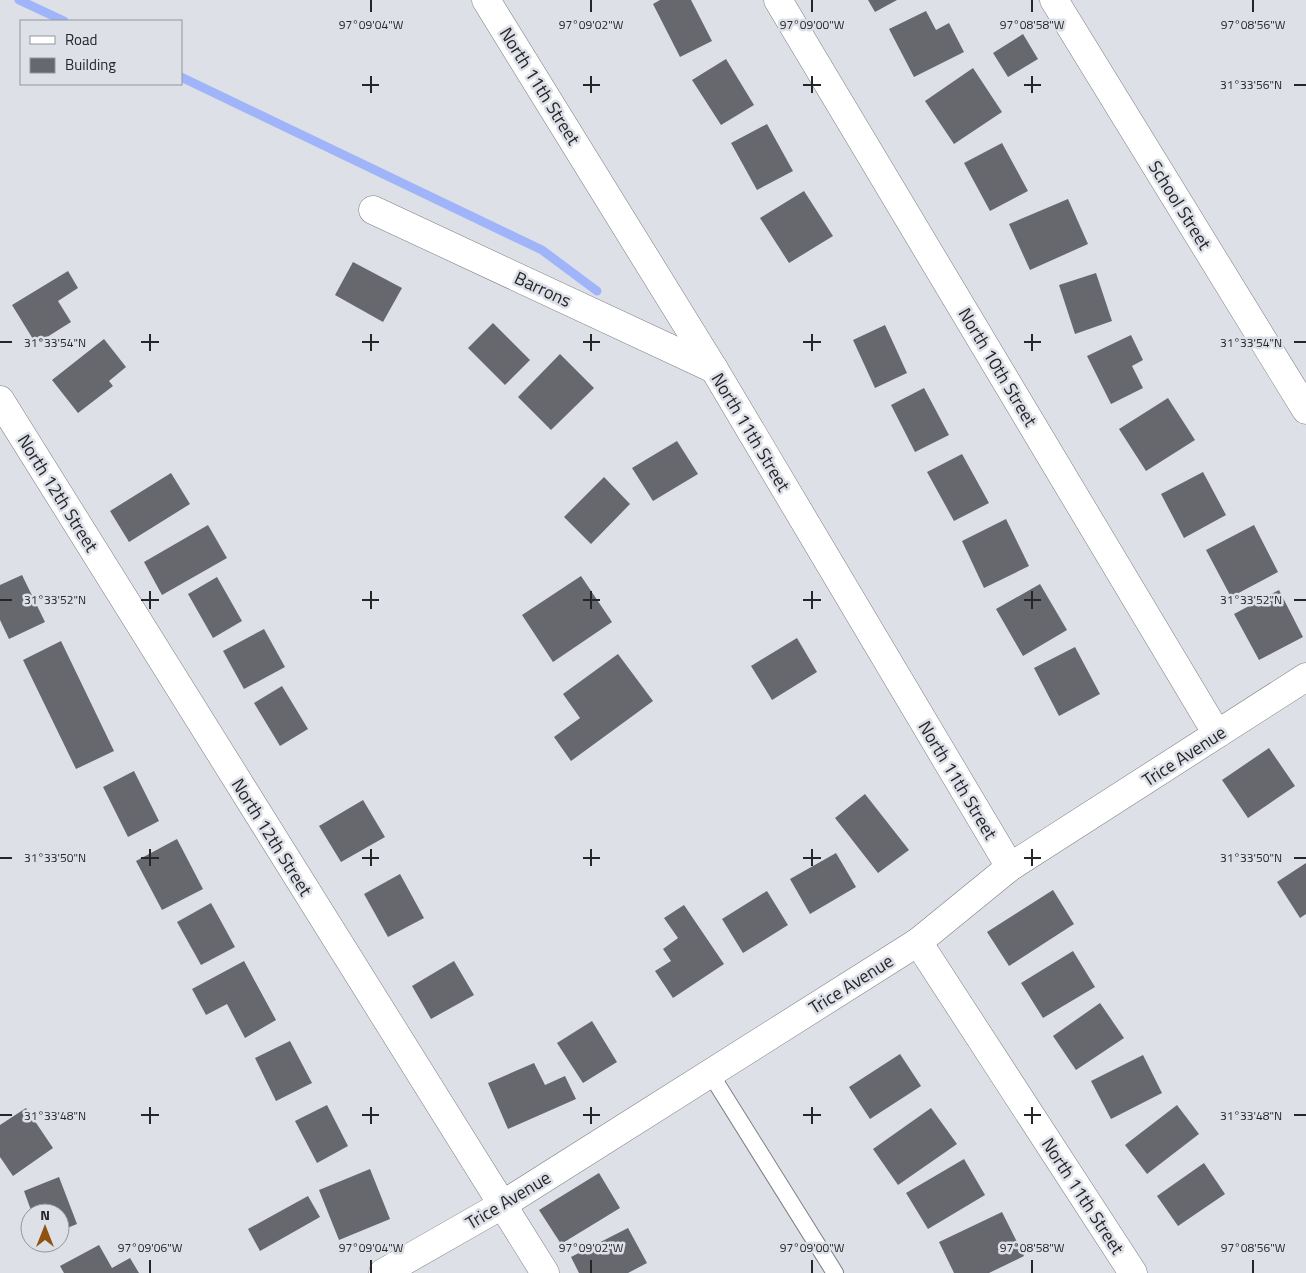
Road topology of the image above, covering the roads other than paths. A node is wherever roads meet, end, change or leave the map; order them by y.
1 (486, 0) edge
2 (778, 0) edge
3 (1054, 0) edge
4 (373, 210) dead end
5 (714, 369) junction
6 (0, 400) edge
7 (1306, 410) edge
8 (1306, 677) edge
9 (1217, 734) junction
10 (1010, 867) junction
11 (918, 942) junction
12 (710, 1073) junction
13 (502, 1205) junction
14 (382, 1273) edge
15 (545, 1273) edge
16 (835, 1273) edge
17 (1133, 1273) edge

1 - 5 street, North 11th Street
2 - 9 street, North 10th Street
3 - 7 street, School Street
4 - 5 street, Barrons
5 - 10 street, North 11th Street
6 - 13 street, North 12th Street
8 - 9 street, Trice Avenue
9 - 10 street, Trice Avenue
10 - 11 street, Trice Avenue
11 - 12 street, Trice Avenue
11 - 17 street, North 11th Street
12 - 13 street, Trice Avenue
12 - 16 lane
13 - 14 street, Trice Avenue
13 - 15 street, North 12th Street

